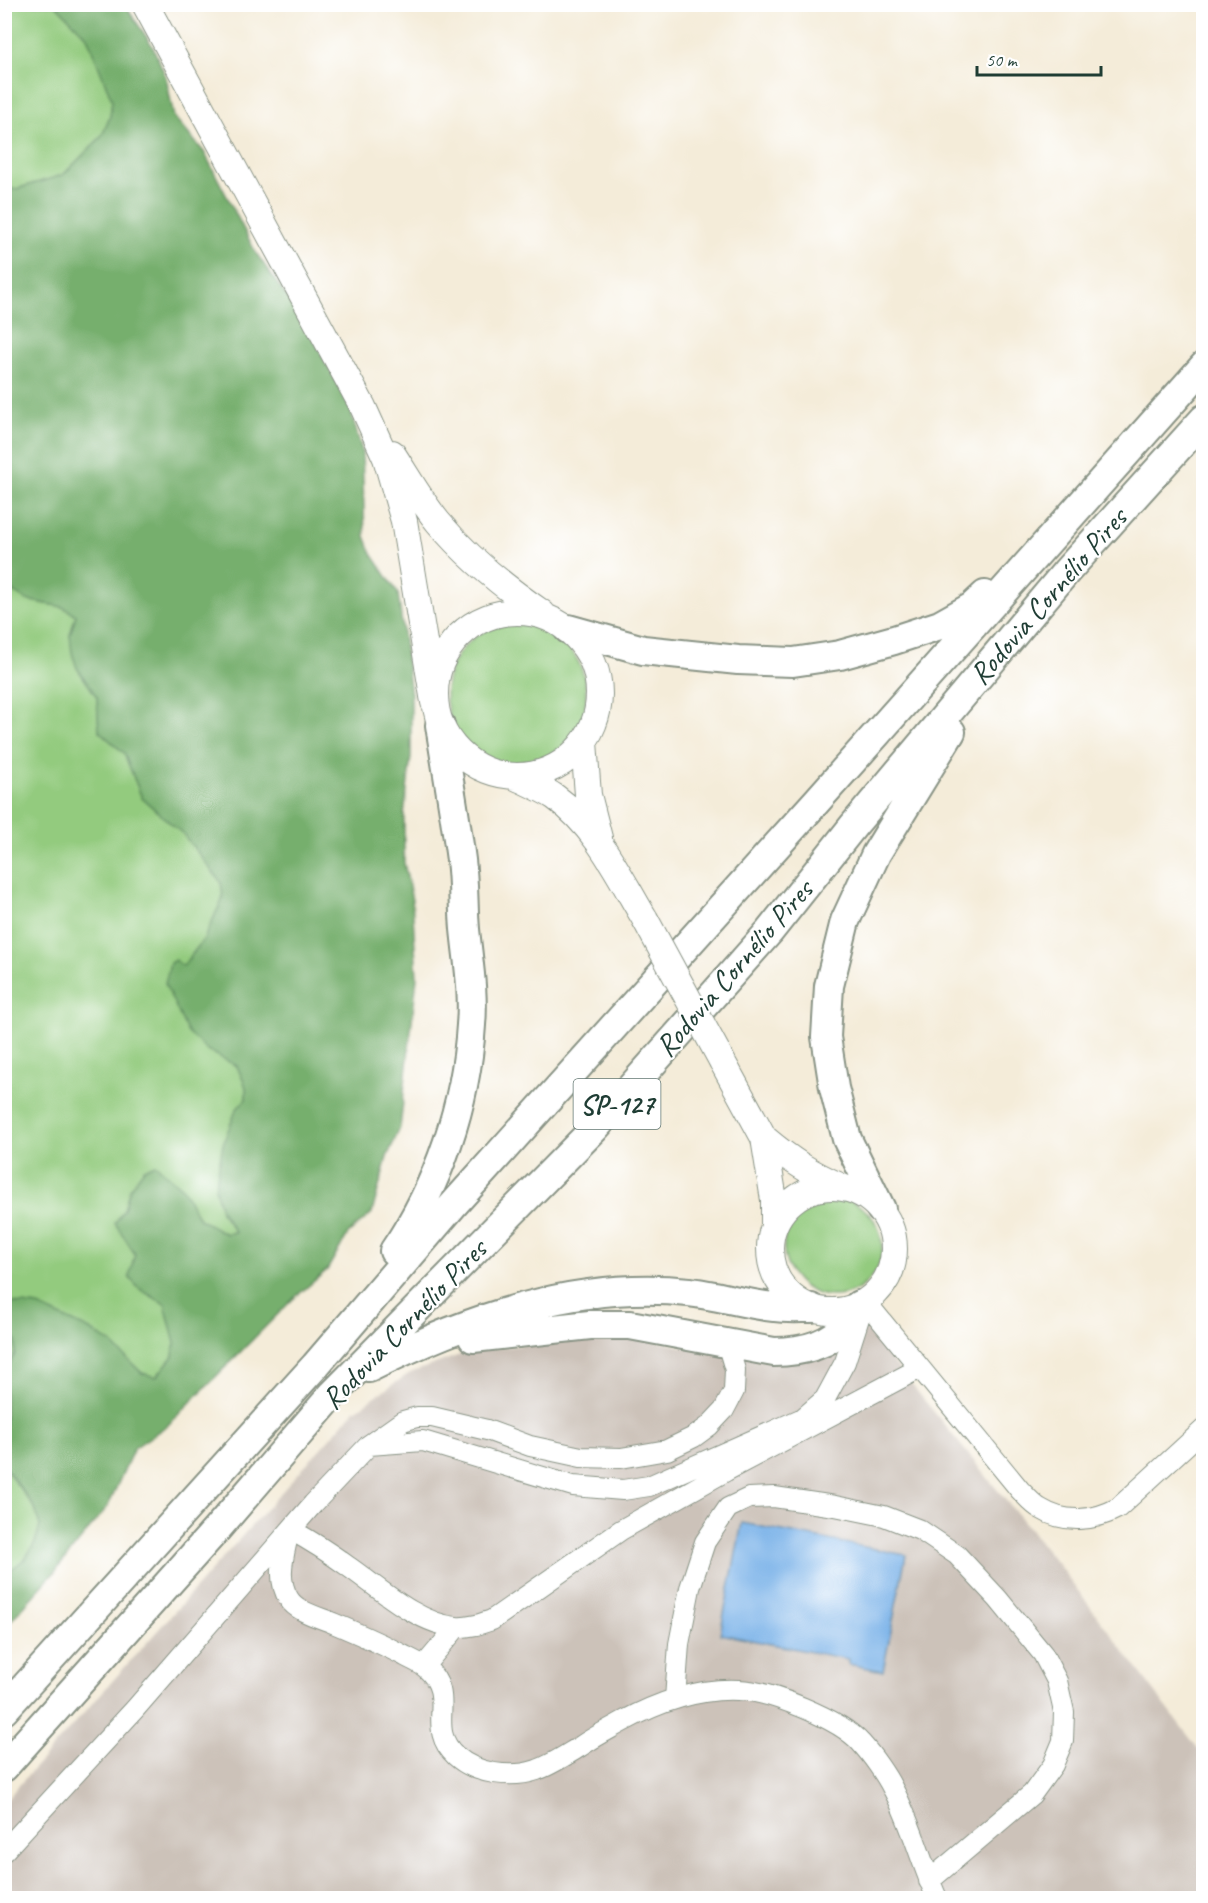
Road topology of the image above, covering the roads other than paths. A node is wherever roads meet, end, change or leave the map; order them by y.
1 (145, 4) edge
2 (1203, 366) edge
3 (363, 407) junction
4 (1203, 419) edge
5 (1052, 536) junction
6 (557, 623) junction
7 (1008, 641) junction
8 (437, 713) junction
9 (584, 742) junction
10 (514, 777) junction
11 (600, 844) junction
12 (764, 1138) junction
13 (843, 1187) junction
14 (881, 1209) junction
15 (774, 1225) junction
16 (863, 1304) junction
17 (811, 1308) junction
18 (727, 1343) junction
19 (406, 1350) junction
20 (315, 1366) junction
21 (920, 1368) junction
22 (333, 1394) junction
23 (806, 1423) junction
24 (1203, 1429) edge
25 (369, 1445) junction
26 (597, 1457) junction
27 (710, 1480) junction
28 (593, 1488) junction
29 (728, 1508) junction
30 (290, 1531) junction
31 (457, 1627) junction
32 (424, 1666) junction
33 (675, 1699) junction
34 (4, 1710) edge
35 (4, 1767) edge
36 (4, 1851) edge
37 (933, 1890) edge

1 - 3 main road
2 - 5 highway, Rodovia Cornélio Pires / SP-127
3 - 6 main road
3 - 8 main road
4 - 7 highway, Rodovia Cornélio Pires / SP-127
5 - 6 highway
5 - 20 highway, Rodovia Cornélio Pires / SP-127
6 - 8 main road
6 - 9 main road
7 - 14 highway
7 - 22 highway, Rodovia Cornélio Pires / SP-127
8 - 10 main road
8 - 20 highway
9 - 10 main road
9 - 11 main road
10 - 11 main road
11 - 12 main road, bridge
12 - 13 main road
12 - 15 main road
13 - 14 main road
13 - 15 main road
14 - 16 main road
15 - 17 main road
16 - 17 main road
16 - 18 highway
16 - 21 street
16 - 23 street
17 - 19 highway
18 - 19 highway
18 - 26 street
19 - 22 highway
20 - 34 highway, Rodovia Cornélio Pires / SP-127
21 - 23 street
21 - 24 street
22 - 35 highway, Rodovia Cornélio Pires / SP-127
23 - 27 street
23 - 28 street
25 - 26 street
25 - 28 street
25 - 30 street
26 - 28 street
27 - 29 street
27 - 31 street
29 - 33 street
29 - 37 street
30 - 31 street
30 - 32 street
30 - 36 street
31 - 32 street
32 - 33 street
33 - 37 street

